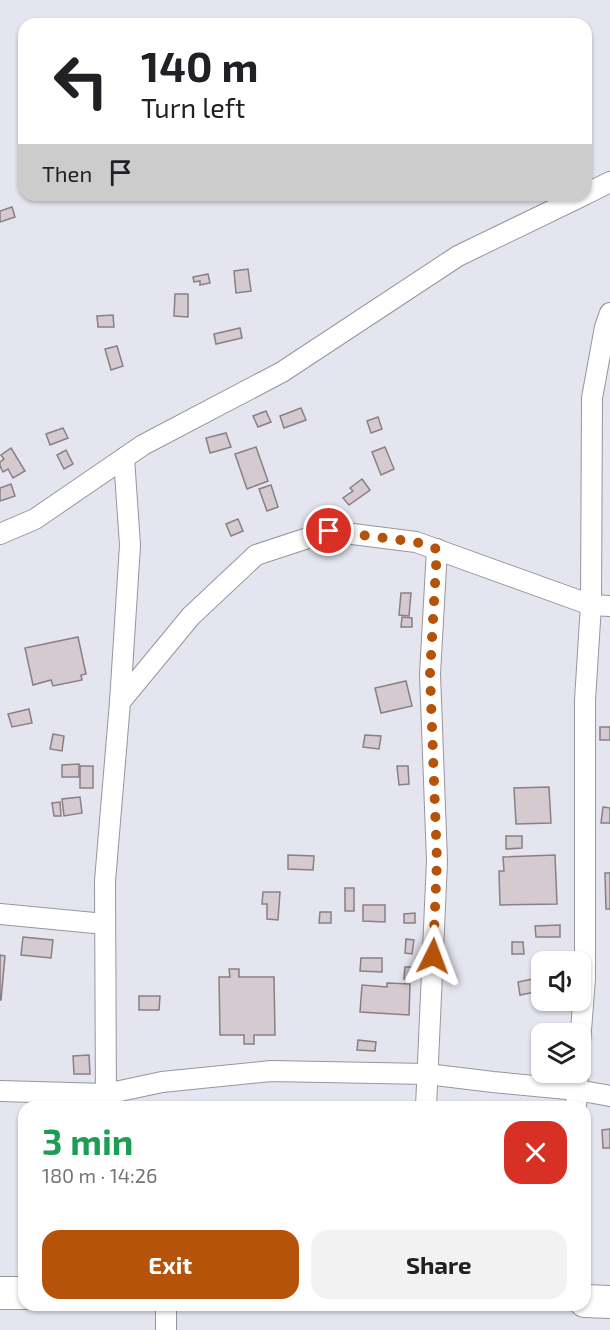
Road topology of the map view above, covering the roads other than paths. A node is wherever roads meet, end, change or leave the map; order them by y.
1 (610, 182) edge
2 (592, 191) edge
3 (571, 201) edge
4 (610, 314) edge
5 (124, 458) junction
6 (0, 534) edge
7 (437, 549) junction
8 (600, 605) edge
9 (120, 702) junction
10 (0, 914) edge
11 (105, 924) junction
12 (582, 1023) edge
13 (427, 1074) junction
14 (577, 1090) edge
15 (0, 1091) edge
16 (610, 1096) edge
17 (106, 1100) edge
18 (426, 1101) edge
19 (0, 1293) edge
20 (18, 1293) edge
21 (591, 1301) edge
22 (610, 1302) edge
23 (166, 1311) edge
24 (166, 1330) edge

1 - 2 street
3 - 5 street
4 - 8 street
5 - 6 street
5 - 9 street
7 - 8 street
7 - 9 street
7 - 13 street
8 - 12 street
9 - 11 street
10 - 11 street
11 - 17 street
13 - 14 street
13 - 17 street
13 - 18 street
14 - 16 street
15 - 17 street
19 - 20 highway
21 - 22 highway
23 - 24 street

